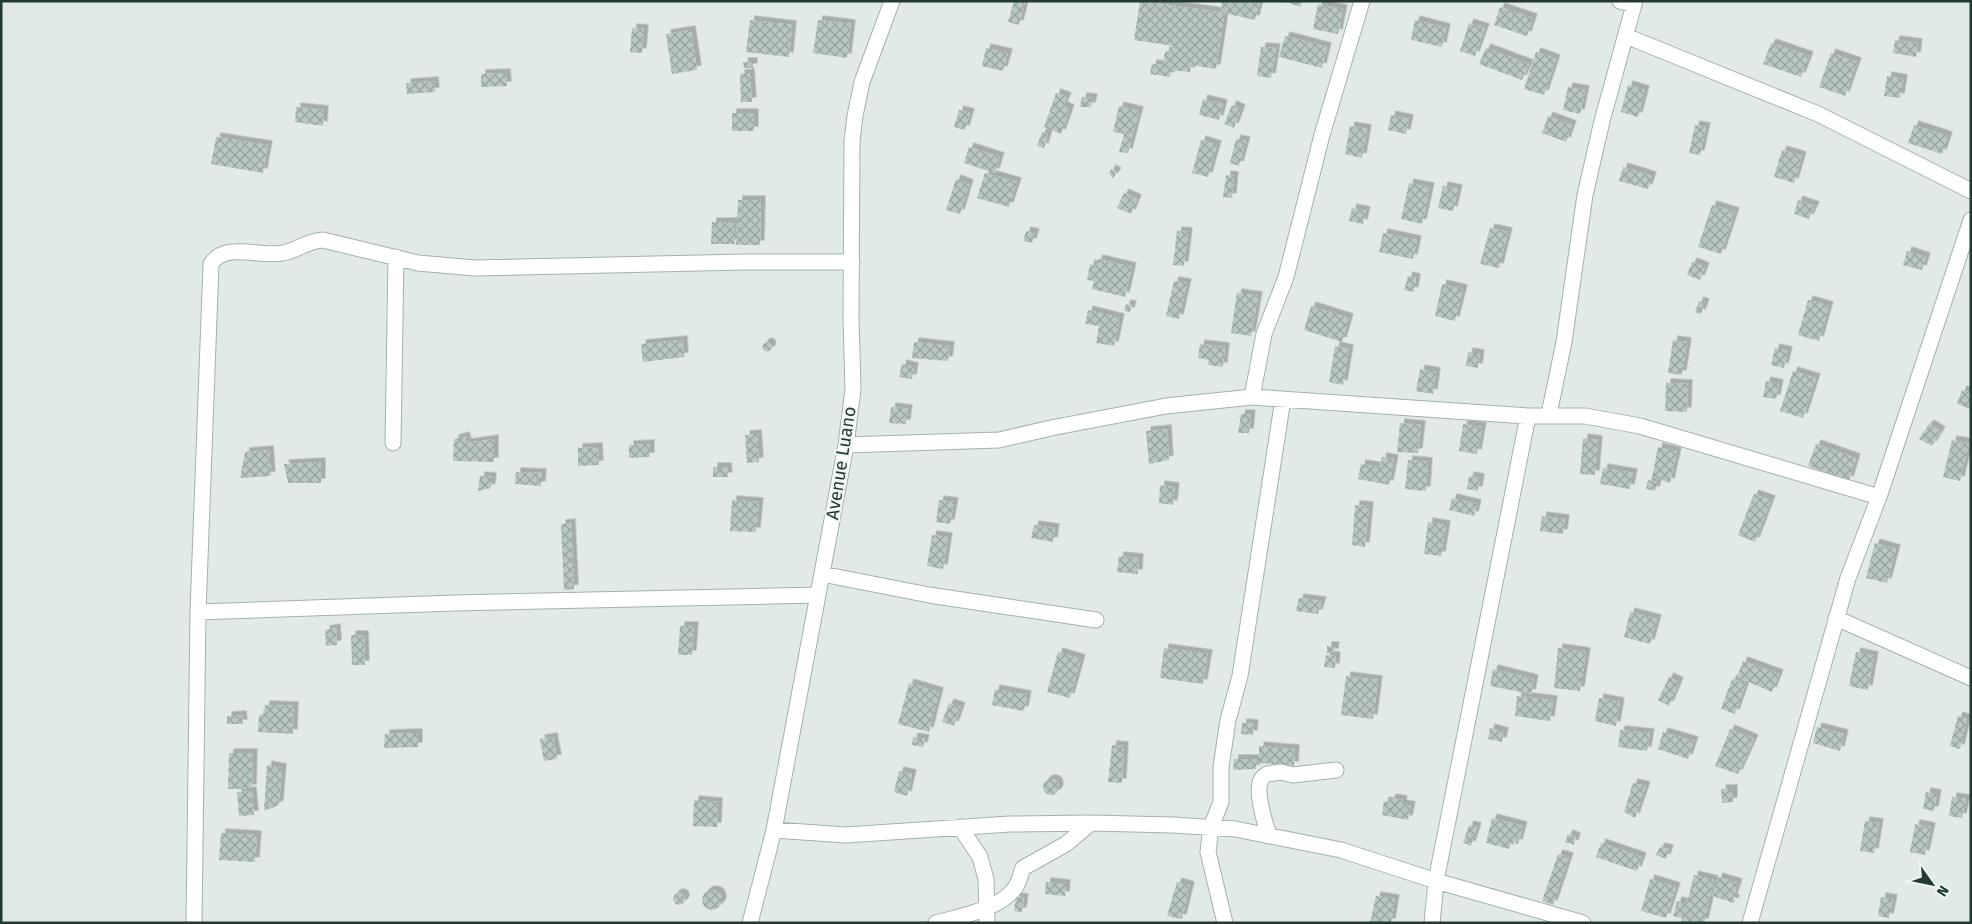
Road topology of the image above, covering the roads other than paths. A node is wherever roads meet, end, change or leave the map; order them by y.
1 (892, 1) edge
2 (1362, 1) edge
3 (1630, 2) edge
4 (1626, 36) junction
5 (1971, 191) edge
6 (1971, 220) edge
7 (396, 257) junction
8 (852, 262) junction
9 (1252, 397) junction
10 (1283, 399) junction
11 (1549, 414) junction
12 (1528, 416) junction
13 (393, 443) dead end
14 (846, 445) junction
15 (1879, 496) junction
16 (822, 574) junction
17 (818, 595) junction
18 (198, 612) junction
19 (1836, 618) junction
20 (1096, 620) dead end
21 (1971, 678) edge
22 (1336, 770) dead end
23 (1091, 823) junction
24 (960, 827) junction
25 (1211, 828) junction
26 (774, 830) junction
27 (1270, 836) junction
28 (1436, 881) junction
29 (986, 907) junction
30 (1573, 921) edge
31 (194, 923) edge
32 (750, 923) edge
33 (936, 923) edge
34 (987, 923) edge
35 (1225, 923) edge
36 (1432, 923) edge
37 (1750, 923) edge

1 - 8 street, Avenue Luano
2 - 9 street
3 - 4 street
4 - 5 street
4 - 11 street
6 - 15 street
7 - 8 street
7 - 13 street
7 - 18 street
8 - 14 street, Avenue Luano
9 - 10 street
9 - 14 street
10 - 12 street
10 - 25 street
11 - 12 street
11 - 15 street
12 - 28 street
14 - 16 street, Avenue Luano
15 - 19 street
16 - 17 street, Avenue Luano
16 - 20 street
17 - 18 street
17 - 26 street, Avenue Luano
18 - 31 street
19 - 21 street
19 - 37 street
22 - 27 street
23 - 24 street
23 - 25 street
23 - 29 street
24 - 26 street
24 - 29 street
25 - 27 street
25 - 35 street
26 - 32 street, Avenue Luano
27 - 28 street
28 - 30 street
28 - 36 street
29 - 33 street
29 - 34 street

